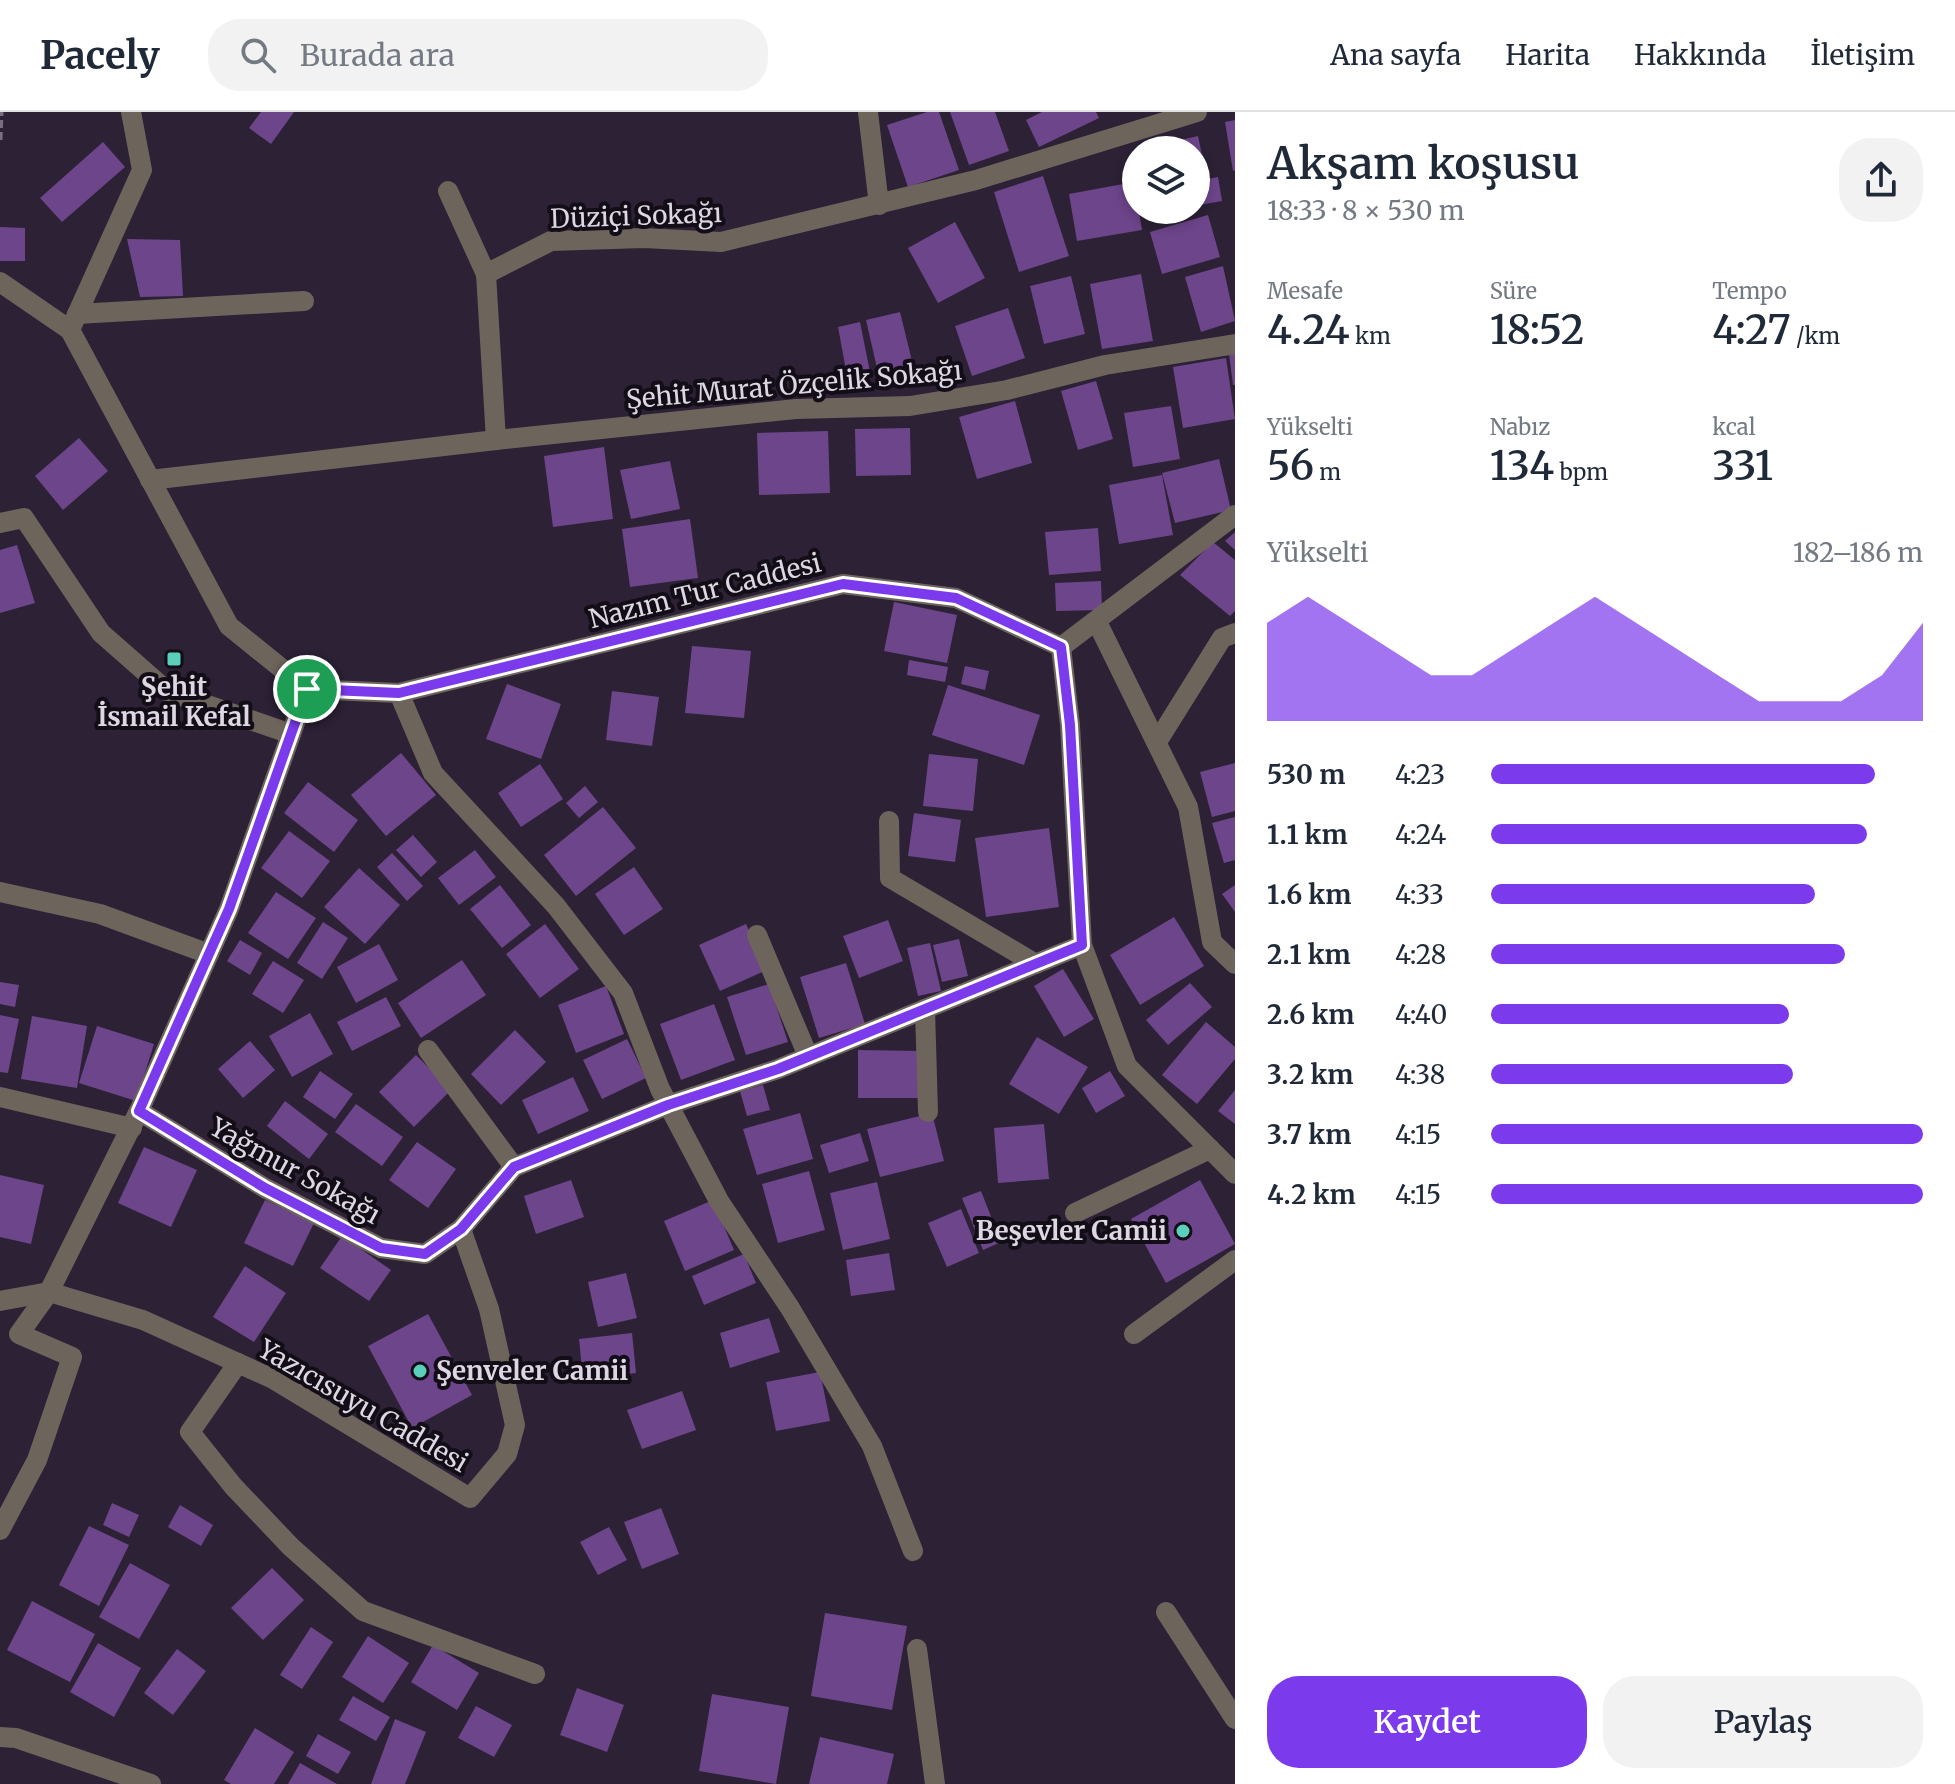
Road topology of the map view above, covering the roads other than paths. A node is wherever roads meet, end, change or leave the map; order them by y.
1 (131, 112) edge
2 (868, 112) edge
3 (1197, 112) edge
4 (448, 191) dead end
5 (879, 205) junction
6 (486, 274) junction
7 (0, 282) edge
8 (304, 301) dead end
9 (74, 322) junction
10 (1235, 344) edge
11 (496, 440) junction
12 (150, 480) junction
13 (1235, 515) edge
14 (0, 523) edge
15 (1097, 622) junction
16 (1235, 633) edge
17 (1061, 647) junction
18 (307, 689) junction
19 (399, 693) junction
20 (291, 734) junction
21 (1157, 742) junction
22 (889, 821) dead end
23 (0, 892) edge
24 (757, 935) dead end
25 (1082, 945) junction
26 (209, 954) junction
27 (1036, 964) junction
28 (1235, 964) edge
29 (925, 1009) junction
30 (428, 1050) dead end
31 (808, 1056) junction
32 (0, 1097) edge
33 (668, 1105) junction
34 (928, 1112) dead end
35 (136, 1119) junction
36 (1210, 1149) junction
37 (514, 1167) junction
38 (1235, 1174) edge
39 (1075, 1213) dead end
40 (461, 1229) junction
41 (1235, 1260) edge
42 (49, 1292) junction
43 (0, 1301) edge
44 (1134, 1334) dead end
45 (238, 1363) junction
46 (0, 1530) edge
47 (913, 1551) dead end
48 (1166, 1612) dead end
49 (917, 1649) dead end
50 (535, 1674) dead end
51 (1235, 1719) edge
52 (5, 1739) edge
53 (151, 1784) edge
54 (935, 1784) edge

1 - 9 street
2 - 5 street
3 - 5 street, Düziçi Sokağı
4 - 6 street
5 - 6 street, Düziçi Sokağı
6 - 11 street
7 - 9 street
8 - 9 street
9 - 12 street
10 - 11 street, Şehit Murat Özçelik Sokağı
11 - 12 street
12 - 18 street
13 - 15 street
14 - 20 street
15 - 17 street
15 - 21 street
16 - 21 street
17 - 19 street, Nazım Tur Caddesi
17 - 25 street
18 - 19 street, Nazım Tur Caddesi
18 - 20 street
19 - 33 street
20 - 26 street
21 - 28 street
22 - 27 street
23 - 26 street
24 - 31 street
25 - 27 street, Yağmur Sokağı
25 - 36 street
26 - 35 street
27 - 29 street, Yağmur Sokağı
29 - 31 street, Yağmur Sokağı
29 - 34 street
30 - 37 street
31 - 33 street, Yağmur Sokağı
32 - 35 street, Yağmur Sokağı
33 - 37 street, Yağmur Sokağı
33 - 47 street
35 - 40 street, Yağmur Sokağı
35 - 42 street
36 - 38 street
36 - 39 street
37 - 40 street, Yağmur Sokağı
40 - 45 street, Yazıcısuyu Caddesi
41 - 44 street
42 - 43 street, Yazıcısuyu Caddesi
42 - 45 street, Yazıcısuyu Caddesi
42 - 46 street
45 - 50 street
48 - 51 street
49 - 54 street
52 - 53 street

